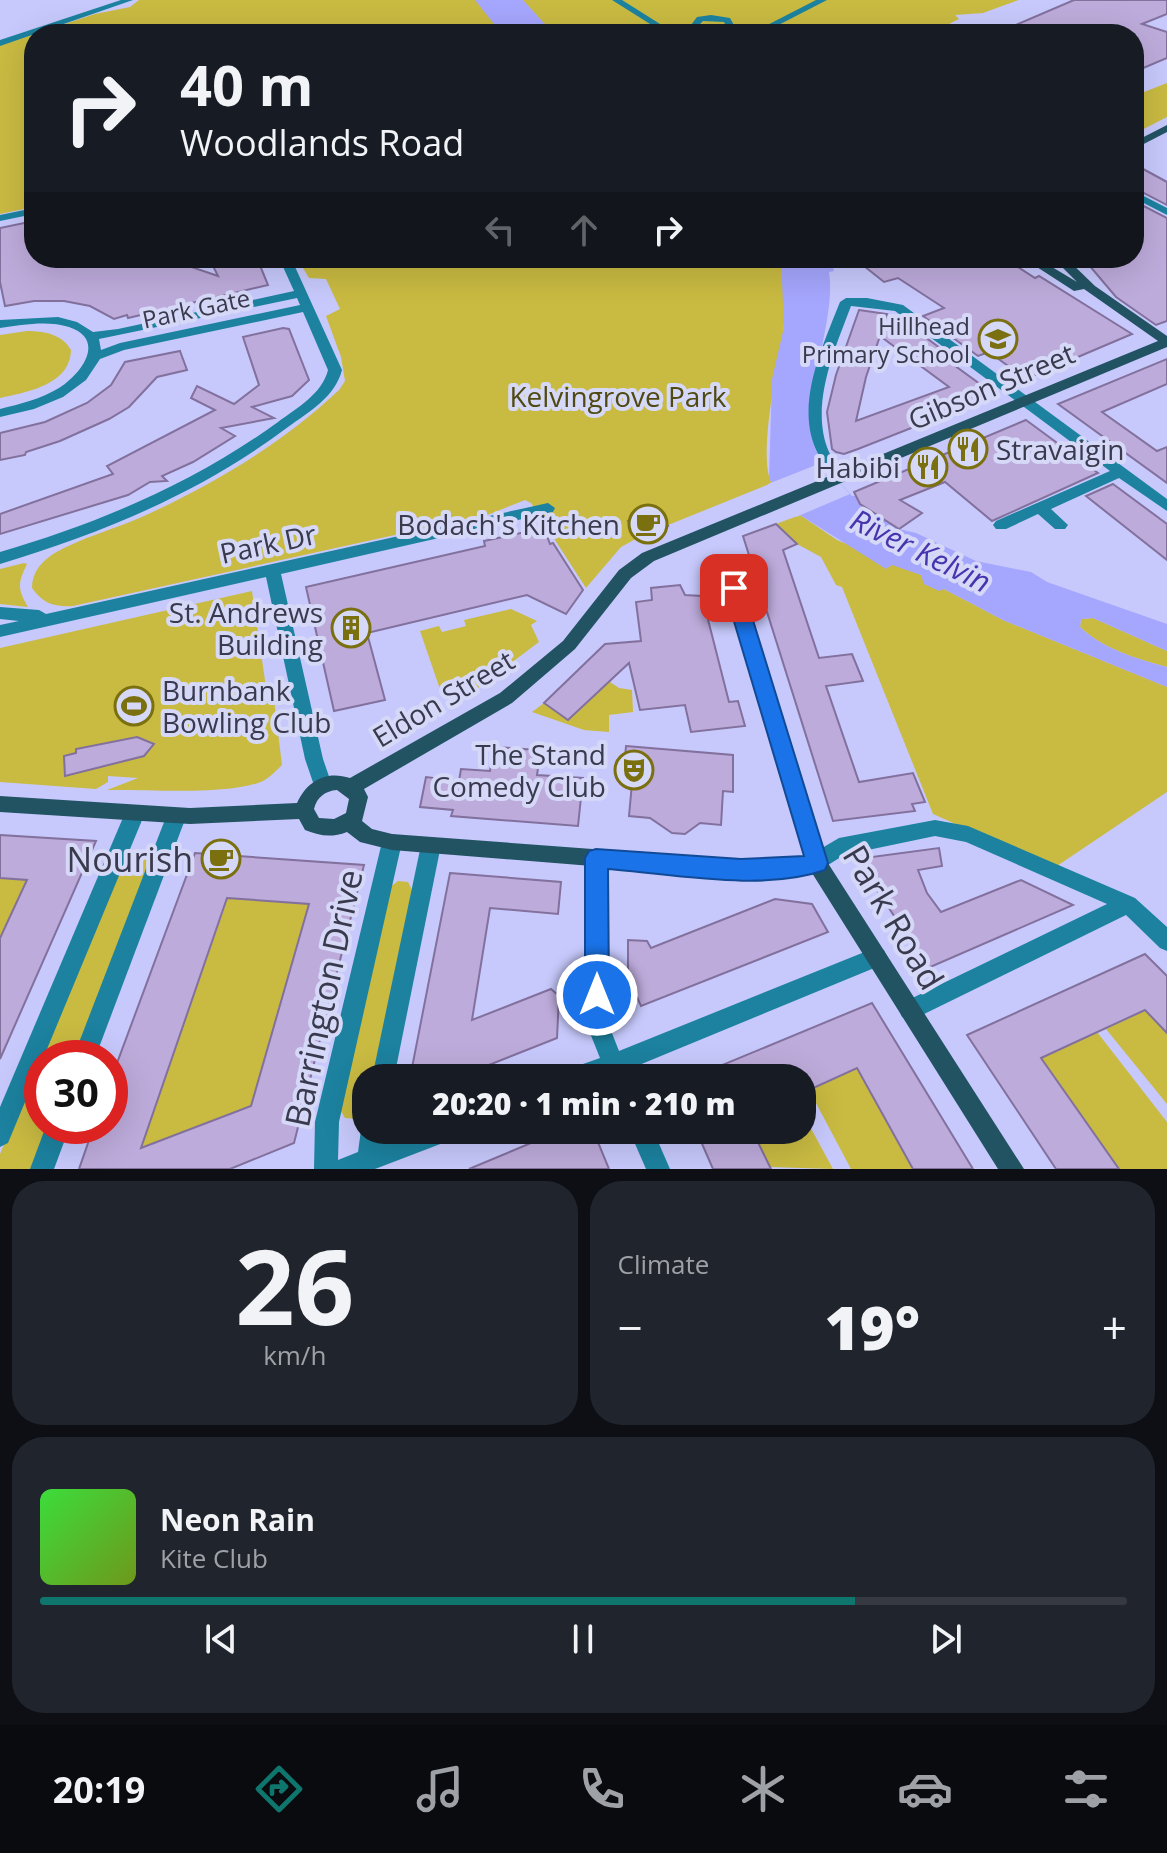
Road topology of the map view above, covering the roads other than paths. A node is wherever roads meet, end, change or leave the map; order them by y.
1 (129, 0) edge
2 (616, 0) edge
3 (823, 0) edge
4 (108, 3) edge
5 (706, 3) dead end
6 (711, 18) junction
7 (51, 24) edge
8 (656, 24) edge
9 (695, 24) edge
10 (729, 24) edge
11 (774, 24) edge
12 (24, 34) edge
13 (0, 43) edge
14 (1167, 128) edge
15 (1144, 141) edge
16 (1144, 199) edge
17 (1167, 212) edge
18 (24, 213) edge
19 (0, 218) edge
20 (290, 268) edge
21 (1046, 268) edge
22 (1068, 268) edge
23 (302, 293) junction
24 (308, 307) junction
25 (1122, 312) junction
26 (0, 324) edge
27 (90, 336) junction
28 (1167, 342) edge
29 (94, 357) junction
30 (1026, 401) junction
31 (0, 413) edge
32 (1120, 472) junction
33 (839, 477) junction
34 (1166, 503) edge
35 (1039, 507) junction
36 (548, 508) dead end
37 (1001, 525) dead end
38 (1060, 525) dead end
39 (0, 558) edge
40 (272, 568) junction
41 (734, 588) dead end
42 (0, 613) edge
43 (56, 618) junction
44 (0, 631) edge
45 (323, 785) junction
46 (351, 787) junction
47 (0, 804) edge
48 (304, 810) junction
49 (135, 813) junction
50 (176, 817) junction
51 (348, 822) junction
52 (392, 842) junction
53 (431, 845) junction
54 (596, 858) junction
55 (817, 863) junction
56 (1128, 904) junction
57 (1167, 941) edge
58 (877, 957) junction
59 (910, 1010) junction
60 (91, 1040) edge
61 (386, 1064) edge
62 (613, 1064) edge
63 (634, 1064) edge
64 (0, 1135) edge
65 (51, 1144) edge
66 (371, 1144) edge
67 (411, 1144) edge
68 (647, 1144) edge
69 (368, 1160) junction
70 (42, 1169) edge
71 (326, 1169) edge
72 (344, 1169) edge
73 (658, 1169) edge
74 (1012, 1169) edge

1 - 4 street
2 - 8 street
3 - 11 street
4 - 7 street
5 - 6 street
6 - 9 street
6 - 10 street
12 - 13 street
14 - 15 street
16 - 17 street
18 - 19 street
20 - 23 street
21 - 25 street
22 - 25 street
23 - 24 street
23 - 27 street, Park Gate
24 - 29 street, Park Gate
24 - 39 street
25 - 28 street
26 - 27 street
27 - 29 street
28 - 30 street, Gibson Street
29 - 31 street
30 - 32 street
30 - 33 street, Gibson Street
30 - 33 street
32 - 34 street
32 - 35 street
33 - 46 street, Eldon Street
35 - 37 street
35 - 38 street
36 - 40 street, Park Dr
40 - 43 street, Park Dr
40 - 45 street
41 - 55 street, Park Road
42 - 43 street
43 - 44 street, Park Dr
45 - 46 street
45 - 48 street
46 - 51 street
47 - 49 street
48 - 50 street
48 - 51 street
49 - 50 street
49 - 64 street
50 - 60 street
51 - 52 street
52 - 53 street
52 - 71 street, Barrington Drive
53 - 54 street
53 - 61 street
54 - 55 street
54 - 62 street
55 - 56 street
55 - 58 street, Park Road
56 - 57 street
56 - 59 street
58 - 59 street, Park Road
58 - 63 street
59 - 74 street, Park Road
65 - 70 street
66 - 69 street
67 - 69 street
68 - 73 street
69 - 72 street

